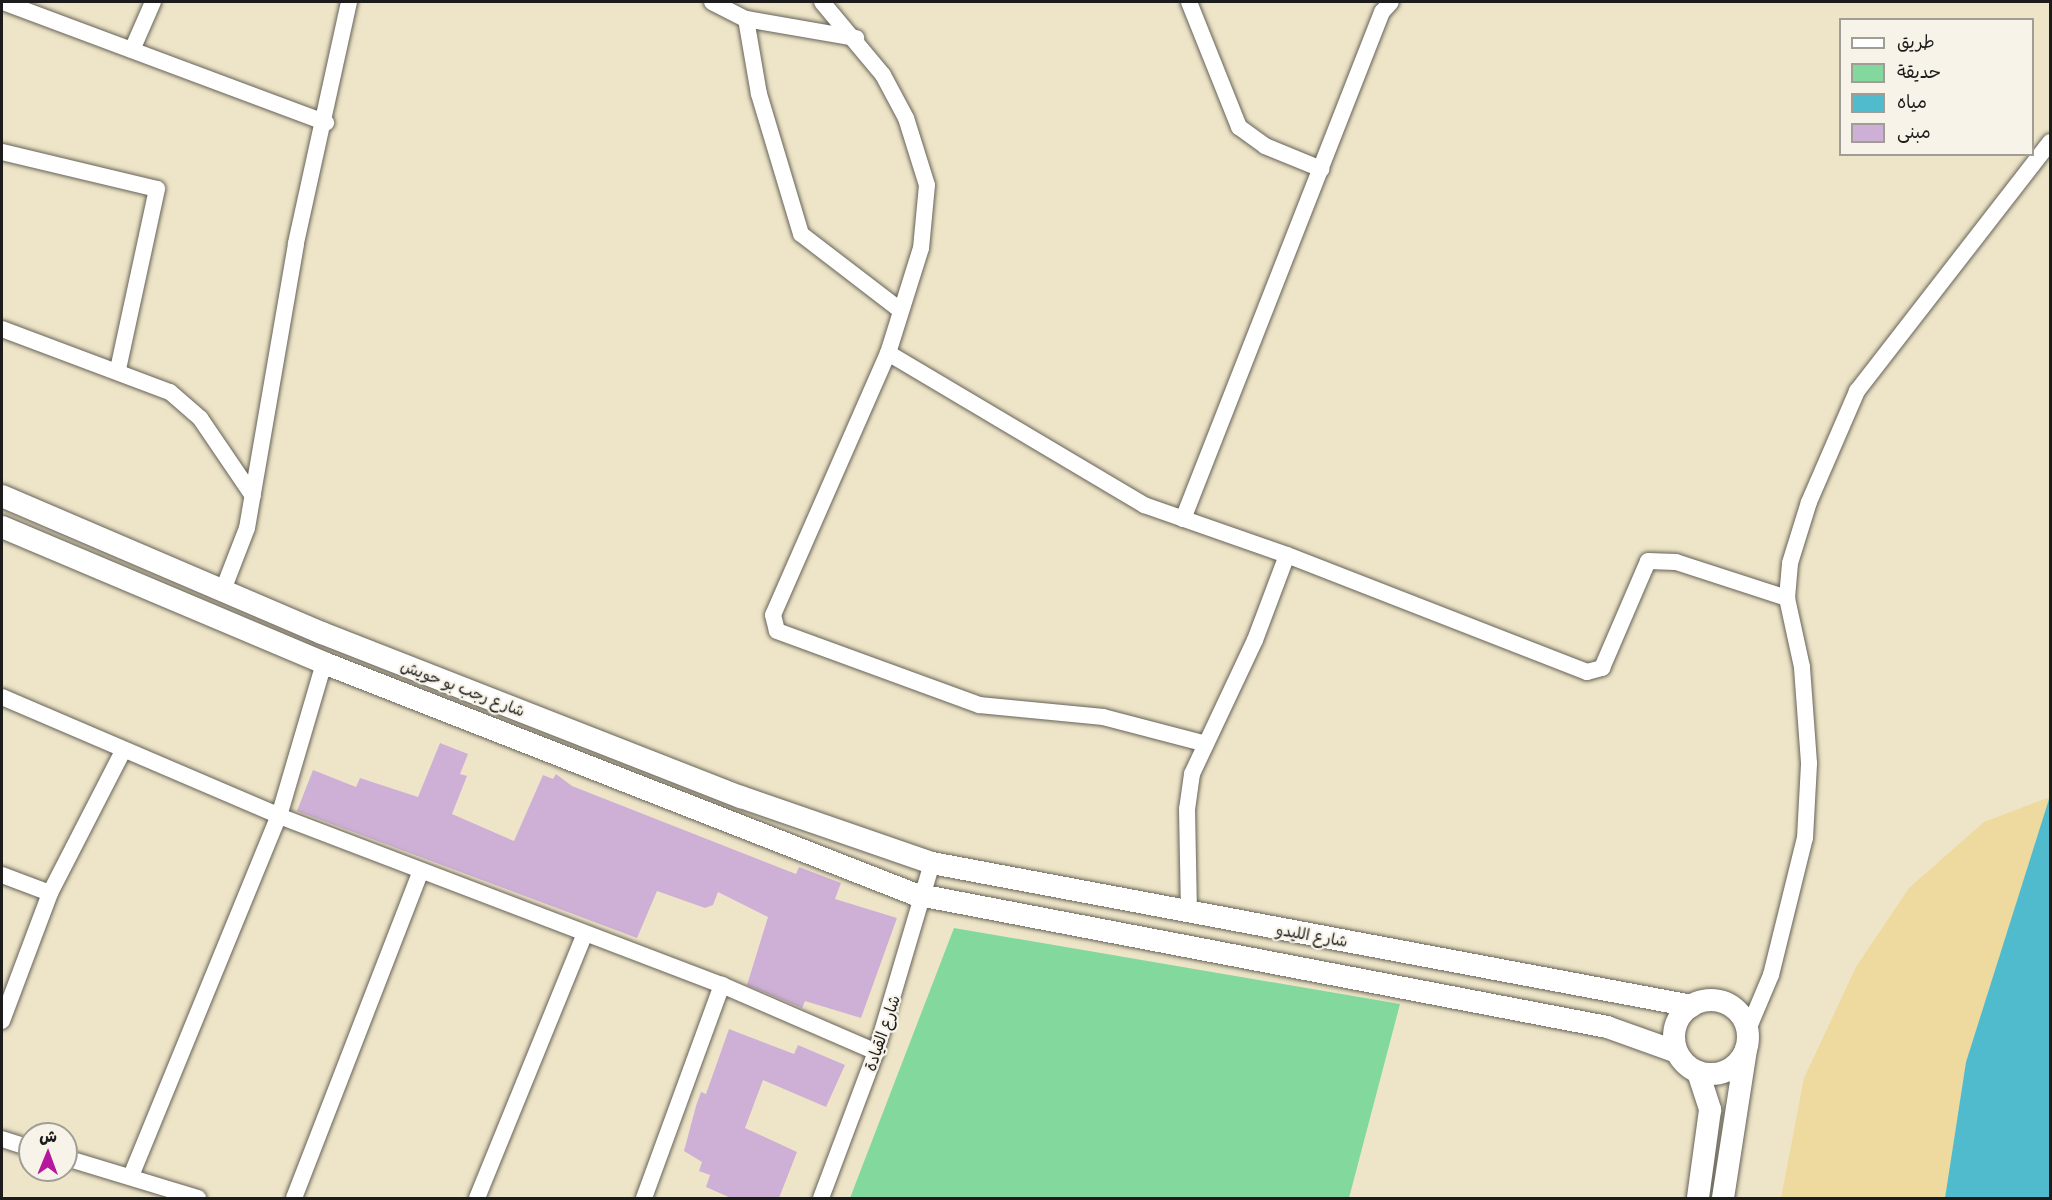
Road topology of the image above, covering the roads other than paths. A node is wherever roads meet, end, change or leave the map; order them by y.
1 (3, 2) edge
2 (153, 2) edge
3 (349, 2) edge
4 (711, 2) edge
5 (822, 2) edge
6 (1189, 2) edge
7 (1391, 2) edge
8 (746, 19) junction
9 (856, 38) junction
10 (132, 50) junction
11 (326, 123) junction
12 (2050, 142) edge
13 (2, 152) edge
14 (1321, 169) junction
15 (900, 310) junction
16 (2, 329) edge
17 (888, 353) junction
18 (118, 369) junction
19 (2, 496) edge
20 (253, 496) junction
21 (1183, 519) junction
22 (2, 528) edge
23 (1287, 555) junction
24 (223, 590) junction
25 (1787, 598) junction
26 (324, 663) junction
27 (2, 697) edge
28 (1203, 743) junction
29 (123, 751) junction
30 (279, 816) junction
31 (932, 863) junction
32 (421, 871) junction
33 (2, 875) edge
34 (50, 892) junction
35 (924, 896) junction
36 (1189, 913) junction
37 (584, 936) junction
38 (722, 985) junction
39 (1692, 1006) junction
40 (2, 1021) edge
41 (1747, 1039) junction
42 (876, 1052) junction
43 (1677, 1052) junction
44 (1698, 1072) junction
45 (2, 1139) edge
46 (18, 1144) edge
47 (78, 1161) edge
48 (131, 1176) junction
49 (198, 1198) edge
50 (294, 1198) edge
51 (477, 1198) edge
52 (644, 1198) edge
53 (821, 1198) edge
54 (1698, 1198) edge
55 (1723, 1198) edge

1 - 10 street
2 - 10 street
3 - 11 street
4 - 8 street
5 - 9 street
6 - 14 street
7 - 14 street
8 - 9 street
8 - 15 street
9 - 15 street
10 - 11 street
11 - 20 street
12 - 25 street
13 - 18 street
14 - 21 street
15 - 17 street
16 - 18 street
17 - 21 street
17 - 28 street
18 - 20 street
19 - 24 main road, شارع رجب بو حويش
20 - 24 street
21 - 23 street
22 - 26 main road, شارع رجب بو حويش
23 - 25 street
23 - 28 street
24 - 31 main road, شارع رجب بو حويش
25 - 41 street
26 - 30 street
26 - 35 main road, شارع رجب بو حويش
27 - 29 street
28 - 36 street
29 - 30 street
29 - 34 street
30 - 32 street
30 - 48 street
31 - 35 street, شارع القيادة
31 - 36 main road, شارع الليدو
32 - 37 street
32 - 50 street
33 - 34 street
34 - 40 street
35 - 42 street, شارع القيادة
35 - 43 main road
36 - 39 main road, شارع الليدو
37 - 38 street
37 - 51 street
38 - 42 street
38 - 52 street
39 - 41 main road
39 - 43 main road
41 - 44 main road
41 - 55 main road
42 - 53 street, شارع القيادة
43 - 44 main road
44 - 54 main road
45 - 46 street
47 - 48 street
48 - 49 street

